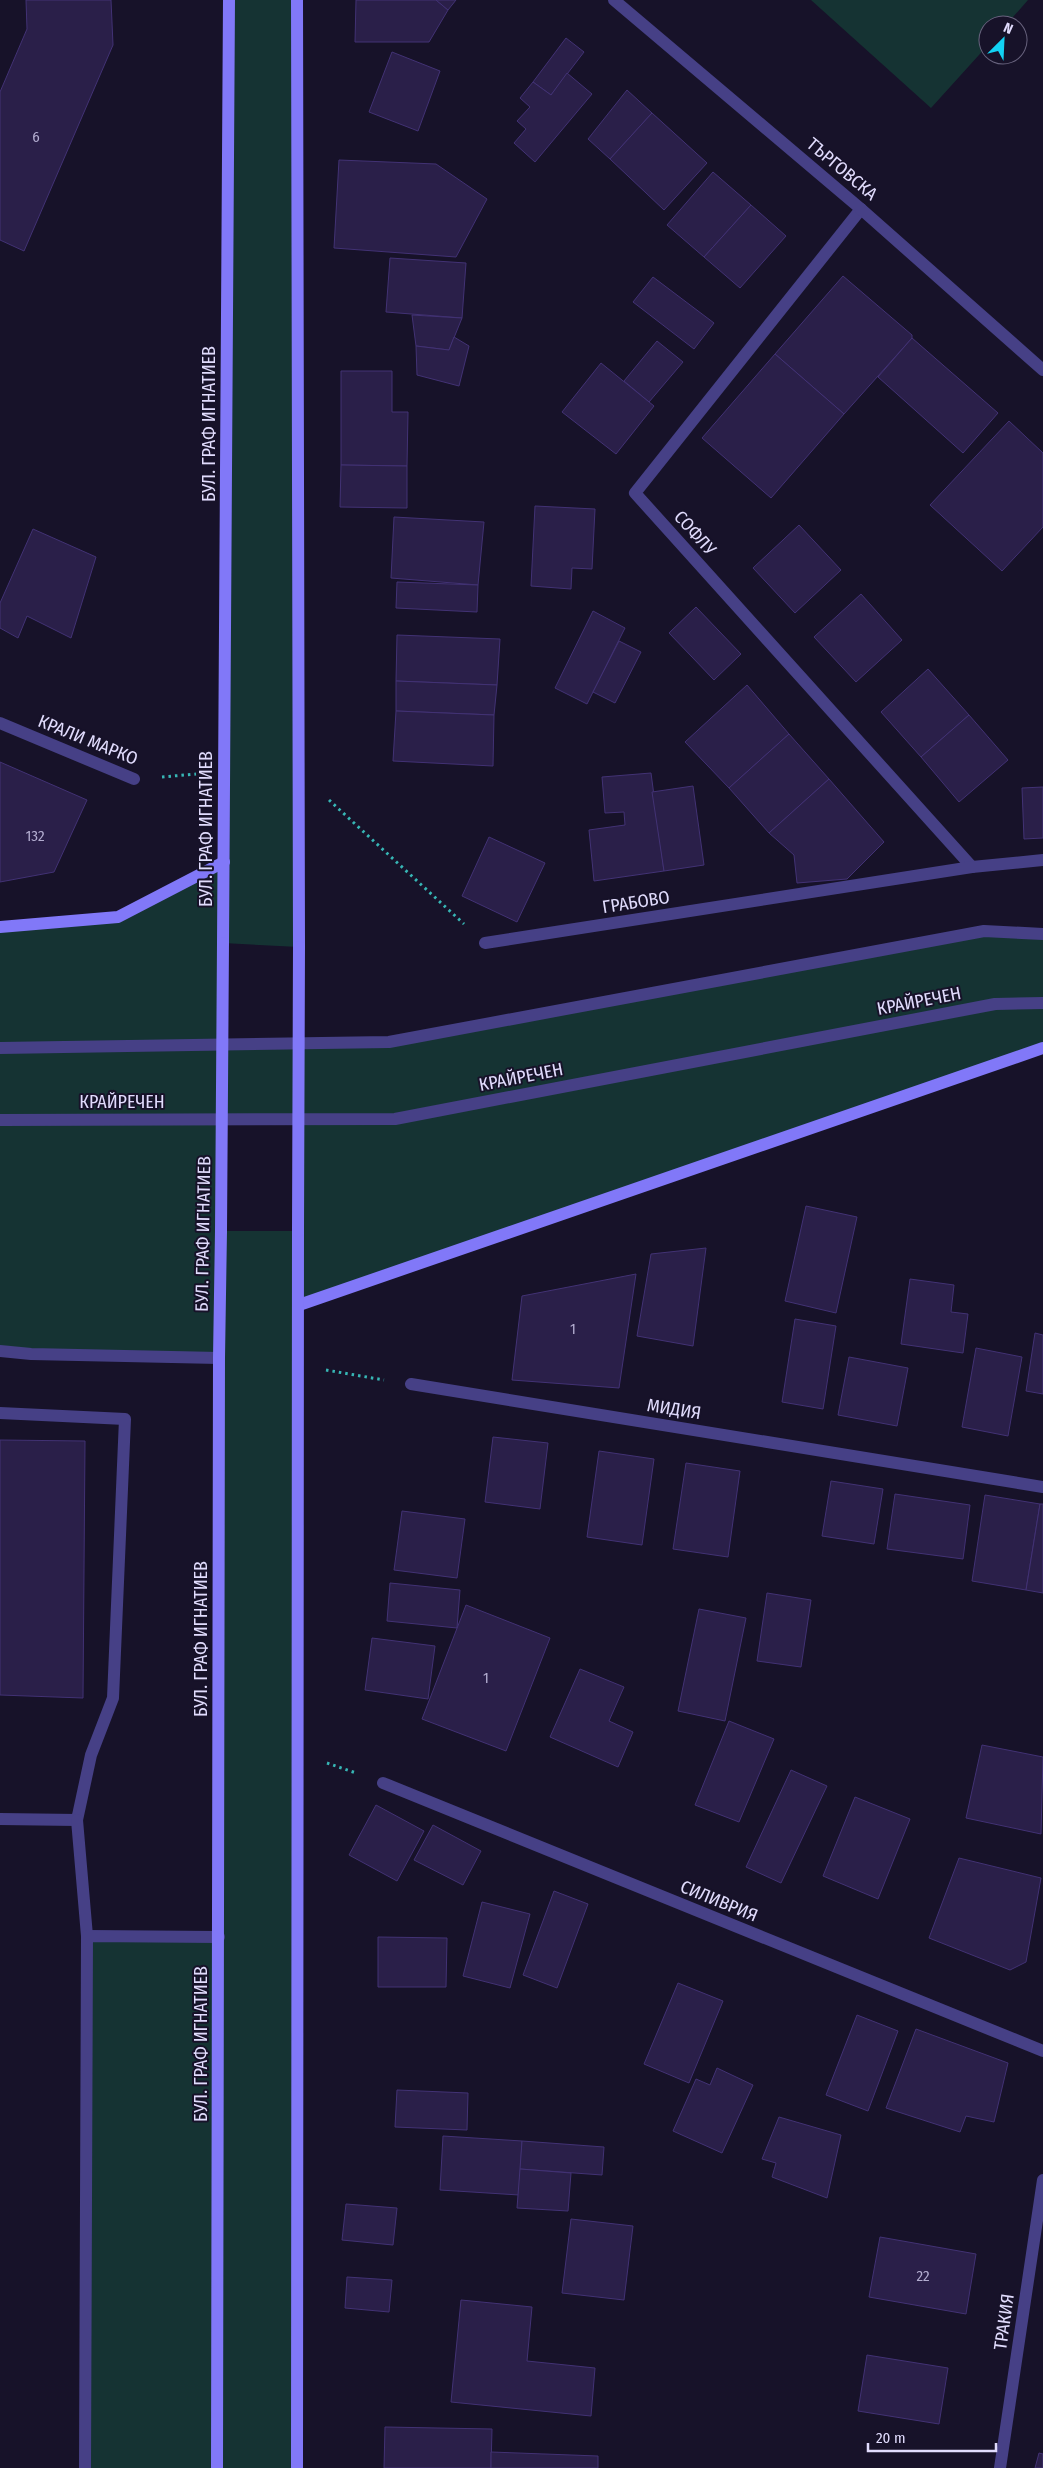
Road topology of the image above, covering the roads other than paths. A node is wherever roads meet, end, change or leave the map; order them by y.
1 (229, 0) edge
2 (297, 0) edge
3 (614, 0) edge
4 (861, 208) junction
5 (1043, 370) edge
6 (0, 723) edge
7 (134, 779) road end
8 (1043, 860) edge
9 (224, 862) junction
10 (972, 867) junction
11 (0, 927) edge
12 (1043, 934) edge
13 (485, 943) road end
14 (1043, 1003) edge
15 (0, 1048) edge
16 (1043, 1048) edge
17 (0, 1120) edge
18 (299, 1305) junction
19 (0, 1351) edge
20 (219, 1358) junction
21 (411, 1384) road end
22 (0, 1413) edge
23 (1043, 1487) edge
24 (383, 1783) road end
25 (0, 1819) edge
26 (77, 1820) junction
27 (87, 1936) junction
28 (218, 1937) junction
29 (1043, 2051) edge
30 (1043, 2180) edge
31 (85, 2468) edge
32 (217, 2468) edge
33 (298, 2468) edge
34 (1000, 2468) edge

1 - 9 main road, БУЛ. ГРАФ ИГНАТИЕВ
2 - 18 main road, bridge
3 - 4 street, ТЪРГОВСКА
4 - 5 street, ТЪРГОВСКА
4 - 10 street, СОФЛУ
6 - 7 street, КРАЛИ МАРКО
8 - 10 street, ГРАБОВО
9 - 11 main road
9 - 20 main road, БУЛ. ГРАФ ИГНАТИЕВ, bridge
10 - 13 street, ГРАБОВО
12 - 15 street
14 - 17 street, КРАЙРЕЧЕН
16 - 18 main road
18 - 33 main road
19 - 20 street
20 - 28 main road, БУЛ. ГРАФ ИГНАТИЕВ
21 - 23 street, МИДИЯ
22 - 26 street
24 - 29 street, СИЛИВРИЯ
25 - 26 street
26 - 27 street
27 - 28 street
27 - 31 street
28 - 32 main road, БУЛ. ГРАФ ИГНАТИЕВ
30 - 34 street, ТРАКИЯ

